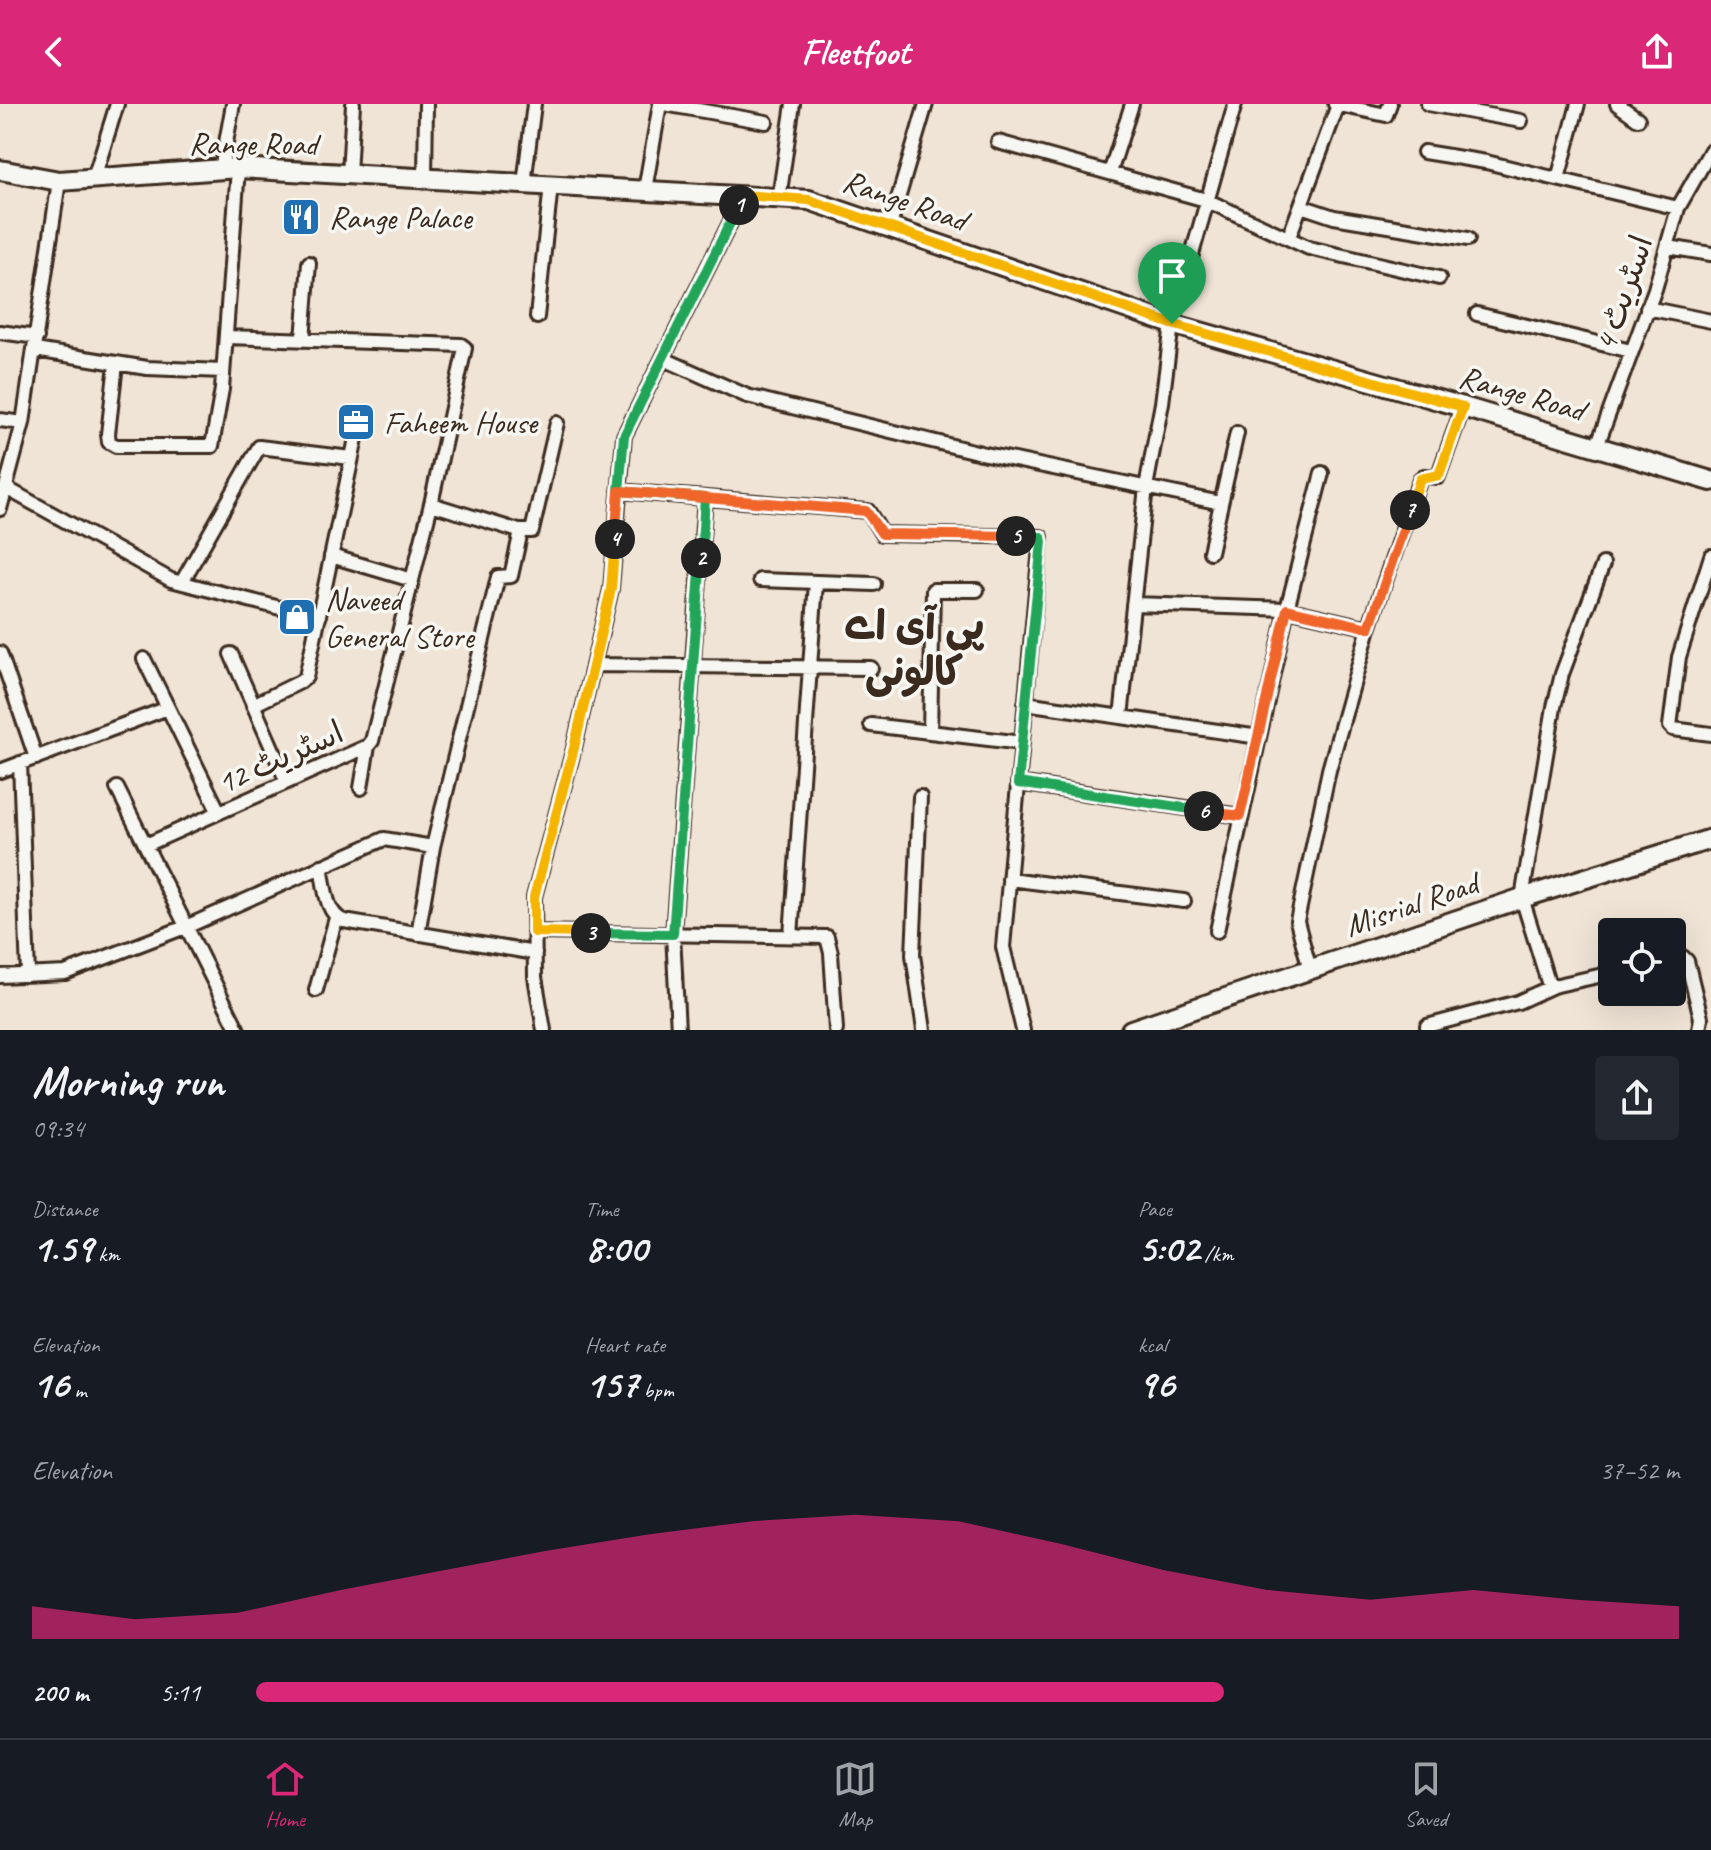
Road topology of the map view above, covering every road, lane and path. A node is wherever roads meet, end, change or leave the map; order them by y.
1 (117, 104) edge
2 (233, 104) edge
3 (353, 104) edge
4 (426, 104) edge
5 (534, 104) edge
6 (662, 104) edge
7 (793, 104) edge
8 (926, 104) edge
9 (1132, 104) edge
10 (1235, 104) edge
11 (1337, 104) edge
12 (1390, 104) edge
13 (1428, 104) edge
14 (1578, 104) edge
15 (1617, 104) edge
16 (1638, 119) dead end
17 (1521, 121) dead end
18 (766, 122) dead end
19 (998, 142) dead end
20 (1424, 152) dead end
21 (1707, 155) edge
22 (229, 169) junction
23 (0, 170) edge
24 (1110, 173) junction
25 (349, 174) junction
26 (94, 178) junction
27 (425, 178) junction
28 (1558, 179) junction
29 (59, 181) junction
30 (524, 184) junction
31 (551, 185) junction
32 (645, 190) junction
33 (744, 195) junction
34 (779, 198) junction
35 (1206, 200) junction
36 (1301, 206) junction
37 (1678, 208) junction
38 (890, 226) junction
39 (1289, 237) junction
40 (1468, 239) dead end
41 (1668, 247) junction
42 (1711, 254) edge
43 (309, 263) dead end
44 (1439, 278) dead end
45 (1647, 308) junction
46 (1477, 314) dead end
47 (537, 317) dead end
48 (1711, 321) edge
49 (1172, 324) junction
50 (0, 332) edge
51 (226, 337) junction
52 (303, 340) junction
53 (36, 344) junction
54 (1631, 351) junction
55 (664, 359) junction
56 (116, 364) junction
57 (223, 371) junction
58 (1463, 407) junction
59 (0, 420) edge
60 (23, 423) junction
61 (557, 423) dead end
62 (359, 424) dead end
63 (1237, 433) dead end
64 (1597, 446) junction
65 (351, 458) junction
66 (1322, 473) dead end
67 (1711, 481) edge
68 (1146, 487) junction
69 (6, 488) junction
70 (619, 491) junction
71 (705, 498) junction
72 (1221, 503) junction
73 (431, 504) junction
74 (0, 509) edge
75 (519, 531) junction
76 (1210, 552) dead end
77 (331, 556) junction
78 (1711, 556) edge
79 (1603, 564) dead end
80 (412, 580) junction
81 (760, 580) dead end
82 (182, 582) junction
83 (816, 582) junction
84 (874, 584) dead end
85 (977, 590) dead end
86 (1133, 604) junction
87 (1287, 609) junction
88 (319, 618) junction
89 (1369, 628) junction
90 (0, 653) edge
91 (231, 654) dead end
92 (144, 659) dead end
93 (593, 665) junction
94 (694, 667) junction
95 (810, 667) junction
96 (871, 668) dead end
97 (1025, 703) junction
98 (253, 705) junction
99 (168, 708) junction
100 (1121, 717) junction
101 (871, 725) dead end
102 (930, 732) junction
103 (1711, 734) edge
104 (1259, 737) junction
105 (1022, 743) junction
106 (368, 746) junction
107 (36, 758) junction
108 (20, 763) junction
109 (0, 771) edge
110 (287, 782) junction
111 (1018, 783) junction
112 (117, 788) dead end
113 (361, 788) dead end
114 (920, 797) dead end
115 (219, 812) junction
116 (1240, 816) junction
117 (1711, 839) edge
118 (146, 845) junction
119 (433, 847) junction
120 (321, 866) junction
121 (1009, 879) junction
122 (1522, 898) junction
123 (1184, 901) dead end
124 (336, 918) junction
125 (188, 926) junction
126 (1217, 931) dead end
127 (534, 932) junction
128 (418, 934) junction
129 (673, 934) junction
130 (791, 936) junction
131 (535, 953) junction
132 (1686, 960) edge
133 (1310, 970) junction
134 (28, 975) junction
135 (0, 976) edge
136 (1598, 976) edge
137 (1553, 986) junction
138 (316, 990) dead end
139 (1704, 1022) edge
140 (1427, 1026) dead end
141 (238, 1030) edge
142 (544, 1030) edge
143 (678, 1030) edge
144 (836, 1030) edge
145 (924, 1030) edge
146 (1023, 1030) edge
147 (1131, 1030) edge

1 - 26 street
2 - 22 street
3 - 25 street
4 - 27 street
5 - 30 street
6 - 18 street
6 - 32 street
7 - 34 street
8 - 38 street
9 - 24 street
10 - 35 street
11 - 12 street
11 - 36 street
13 - 17 street
14 - 28 street
15 - 16 street
19 - 24 street
20 - 28 street
21 - 37 street, اسٹریٹ 4
22 - 25 main road, Range Road
22 - 26 main road, Range Road
22 - 51 street
23 - 29 main road, Range Road
24 - 35 street
25 - 27 main road, Range Road
26 - 29 main road, Range Road
27 - 30 main road, Range Road
28 - 37 street
29 - 53 street
30 - 31 main road, Range Road
31 - 32 main road, Range Road
31 - 47 street
32 - 33 main road, Range Road
33 - 34 main road, Range Road
33 - 55 street
34 - 38 main road, Range Road
35 - 39 street
35 - 49 street
36 - 39 street
36 - 40 street
37 - 41 street, اسٹریٹ 4
38 - 49 main road, Range Road
39 - 44 street
41 - 42 street
41 - 45 street, اسٹریٹ 4
43 - 52 street
45 - 48 street
45 - 54 street, اسٹریٹ 4
46 - 54 street
49 - 58 main road, Range Road
49 - 68 street
50 - 53 street
51 - 52 street
51 - 57 street
52 - 73 street, اسٹریٹ 12
53 - 56 street
53 - 60 street
54 - 64 street, اسٹریٹ 4
55 - 68 street
55 - 70 street
56 - 57 street
56 - 57 street
58 - 64 main road, Range Road
58 - 89 street
59 - 60 street
60 - 69 street
61 - 75 street
62 - 65 street
63 - 72 street
64 - 67 main road, Range Road
65 - 77 street
65 - 82 street
66 - 87 street
68 - 72 street
68 - 86 street
69 - 74 street
69 - 82 street
70 - 71 street
70 - 93 street
71 - 94 street
71 - 97 street
72 - 76 street
73 - 75 street
73 - 80 street, اسٹریٹ 12
75 - 119 street
77 - 80 street
77 - 88 street
78 - 103 street
79 - 122 street
80 - 106 street, اسٹریٹ 12
81 - 83 street
82 - 88 street
83 - 84 street
83 - 95 street
85 - 102 street
86 - 87 street
86 - 100 street
87 - 89 street
87 - 104 street
88 - 98 street
89 - 133 street
90 - 107 street
91 - 98 street
92 - 99 street
93 - 94 street
93 - 127 street
94 - 95 street
94 - 129 street
95 - 96 street
95 - 130 street
97 - 100 street
97 - 105 street
98 - 110 street
99 - 107 street
99 - 115 street
100 - 104 street
101 - 102 street
102 - 105 street
104 - 116 street
105 - 111 street
106 - 110 street, اسٹریٹ 12
106 - 113 street
107 - 108 street
108 - 109 street
108 - 134 street
110 - 115 street, اسٹریٹ 12
111 - 116 street
111 - 121 street
112 - 118 street
114 - 145 street
115 - 118 street, اسٹریٹ 12
116 - 126 street
117 - 122 main road, Misrial Road
118 - 125 street
119 - 120 street
119 - 128 street
120 - 124 street
120 - 125 street
121 - 123 street
121 - 146 street
122 - 133 main road, Misrial Road
122 - 137 street
124 - 128 street
124 - 138 street
125 - 134 street
125 - 141 street
127 - 129 street
127 - 131 street
128 - 131 street
129 - 130 street
129 - 143 street
130 - 144 street
131 - 142 street
132 - 139 street
133 - 147 main road, Misrial Road
134 - 135 street
136 - 137 street
137 - 140 street

